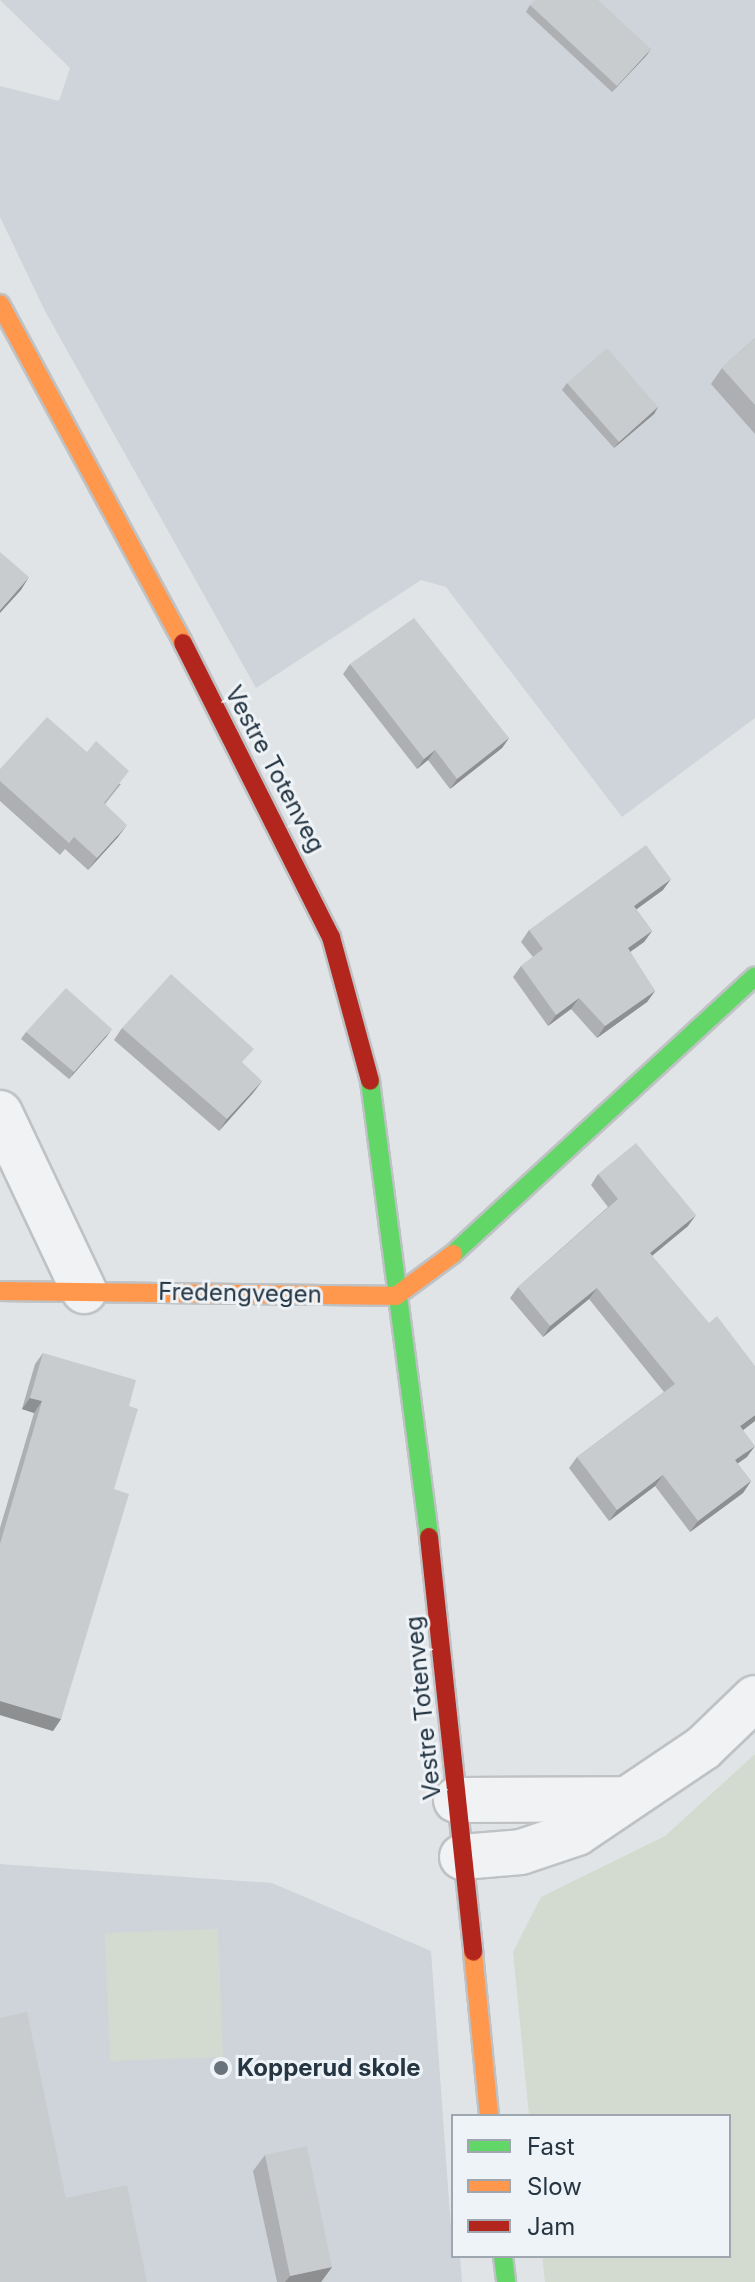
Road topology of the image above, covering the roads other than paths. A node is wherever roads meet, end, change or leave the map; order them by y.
1 (0, 304) edge
2 (755, 976) edge
3 (0, 1113) edge
4 (0, 1291) edge
5 (84, 1291) junction
6 (396, 1296) junction
7 (755, 1698) edge
8 (620, 1799) junction
9 (456, 1800) junction
10 (462, 1857) junction
11 (489, 2114) edge
12 (503, 2258) edge
13 (506, 2282) edge

1 - 6 street, Vestre Totenveg
2 - 6 street
3 - 5 street
4 - 5 street, Fredengvegen
5 - 6 street, Fredengvegen
6 - 9 street, Vestre Totenveg
7 - 8 street
8 - 9 street
8 - 10 street
9 - 10 street, Vestre Totenveg
10 - 11 street, Vestre Totenveg
12 - 13 street

